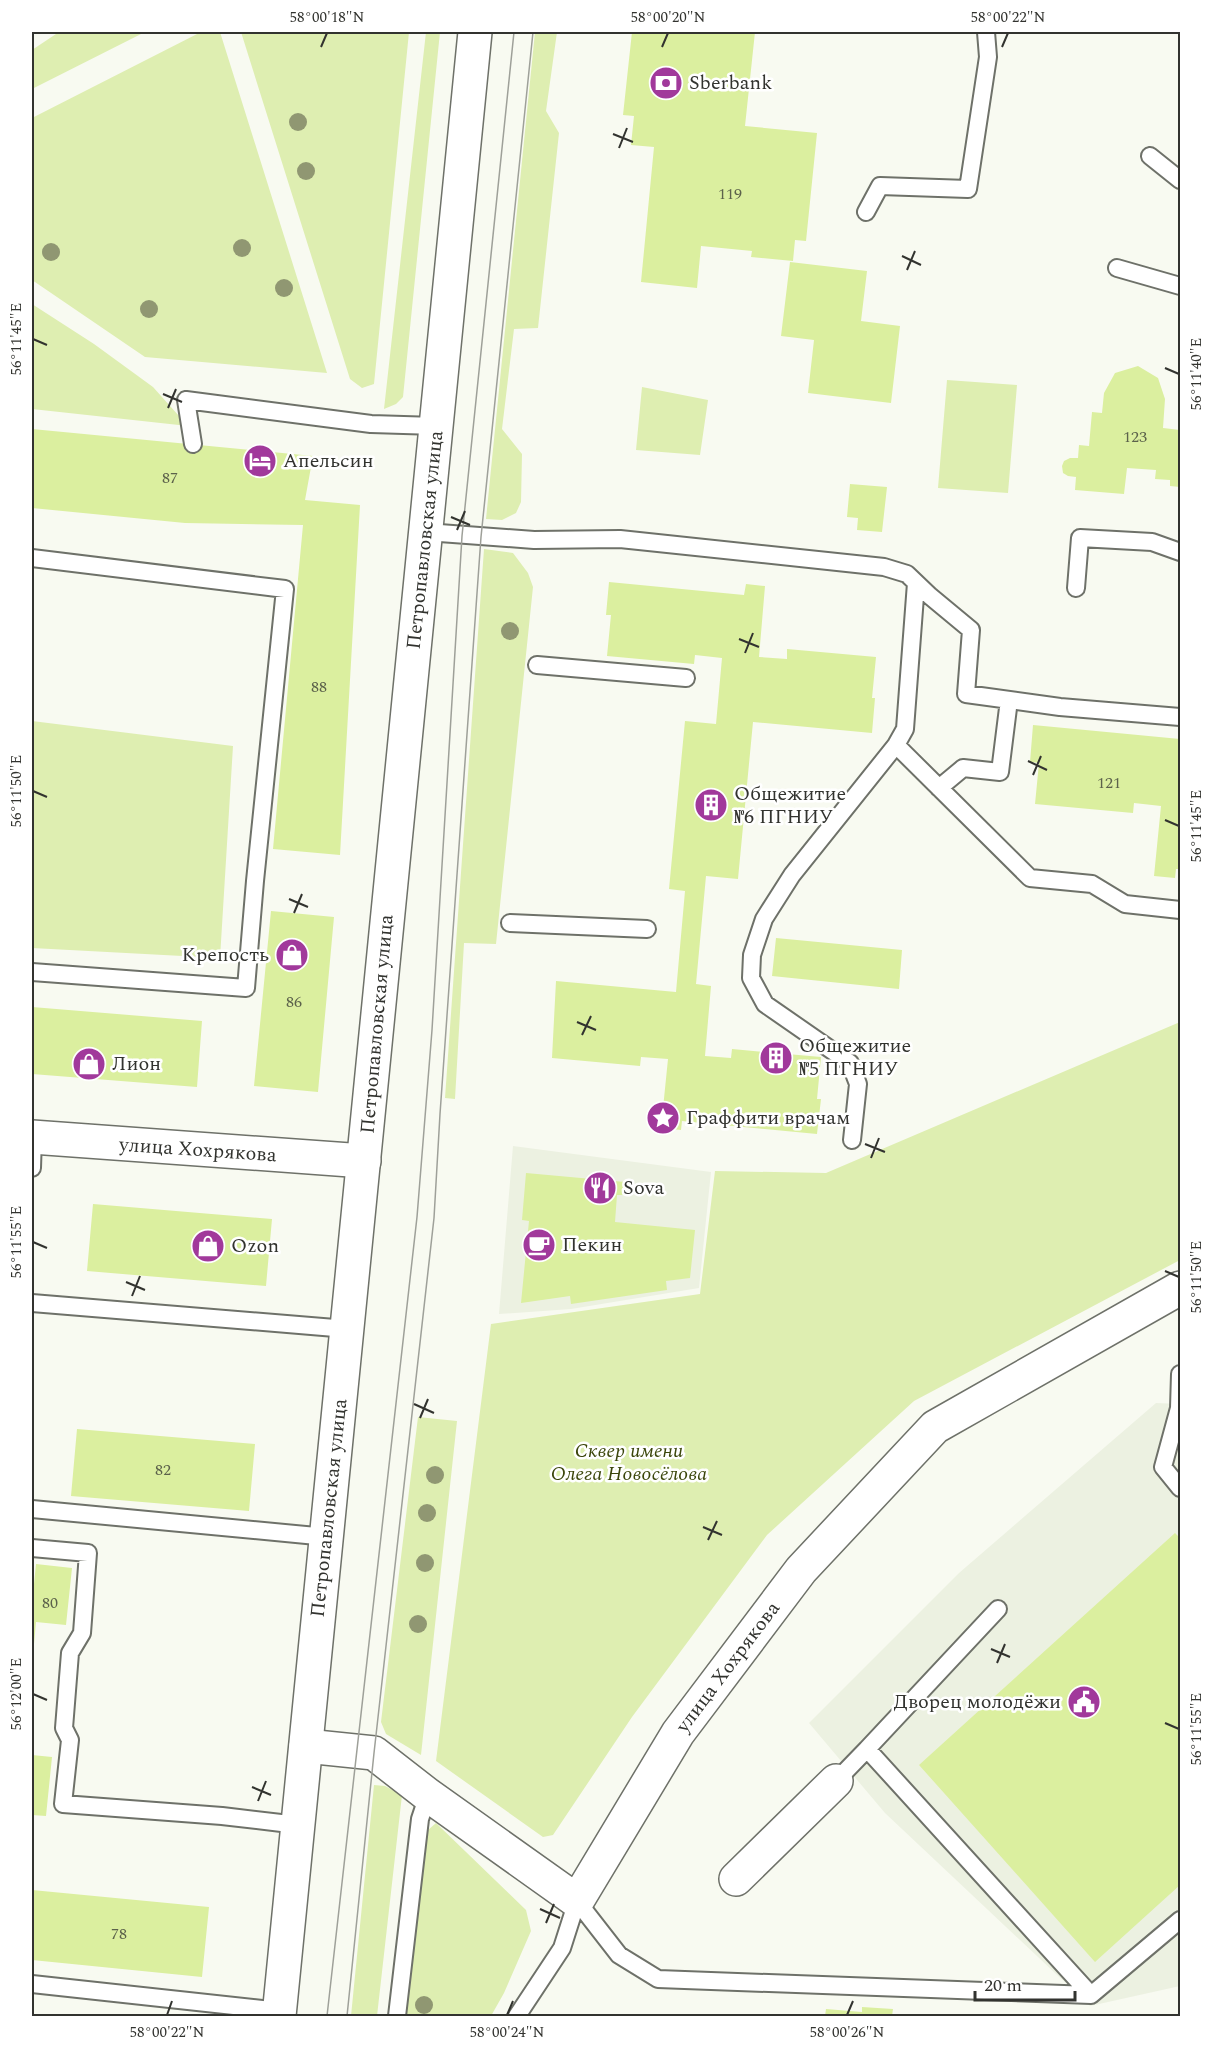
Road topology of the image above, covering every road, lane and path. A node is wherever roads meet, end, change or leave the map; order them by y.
1 (475, 32) edge
2 (986, 32) edge
3 (1150, 156) dead end
4 (1180, 180) edge
5 (866, 212) dead end
6 (1117, 268) dead end
7 (1180, 286) edge
8 (436, 426) junction
9 (193, 444) dead end
10 (426, 532) junction
11 (1180, 552) edge
12 (32, 558) edge
13 (916, 583) junction
14 (1076, 588) dead end
15 (537, 665) dead end
16 (686, 678) dead end
17 (1009, 700) junction
18 (1180, 717) edge
19 (896, 745) junction
20 (939, 788) junction
21 (1180, 910) edge
22 (510, 923) dead end
23 (647, 929) dead end
24 (32, 972) edge
25 (852, 1140) dead end
26 (32, 1148) edge
27 (364, 1161) junction
28 (1180, 1288) edge
29 (32, 1303) edge
30 (347, 1329) junction
31 (1180, 1374) edge
32 (1180, 1488) edge
33 (32, 1509) edge
34 (327, 1537) junction
35 (32, 1548) edge
36 (998, 1609) dead end
37 (306, 1746) junction
38 (867, 1749) junction
39 (836, 1781) joint
40 (428, 1795) junction
41 (298, 1825) junction
42 (736, 1879) dead end
43 (577, 1901) junction
44 (1180, 1920) edge
45 (32, 1984) edge
46 (1091, 1995) junction
47 (280, 2014) edge
48 (397, 2016) edge
49 (517, 2016) edge

1 - 8 street, Петропавловская улица
2 - 5 lane
3 - 4 lane
6 - 7 lane
8 - 9 lane
8 - 10 street, Петропавловская улица
10 - 13 lane
10 - 27 street, Петропавловская улица
11 - 14 lane
12 - 24 lane
13 - 17 lane
13 - 19 lane
15 - 16 lane
17 - 18 lane
17 - 20 lane
19 - 20 lane
19 - 25 lane
20 - 21 lane
22 - 23 lane
26 - 27 street, улица Хохрякова
27 - 30 street, Петропавловская улица
28 - 43 street, улица Хохрякова
29 - 30 lane
30 - 34 street, Петропавловская улица
31 - 32 lane
33 - 34 lane
34 - 37 street, Петропавловская улица
35 - 41 lane
36 - 38 lane
37 - 40 street
37 - 41 street, Петропавловская улица
38 - 39 lane
38 - 46 lane
39 - 42 street
40 - 43 street
40 - 48 lane
41 - 47 street, Петропавловская улица
43 - 46 lane
43 - 49 lane
44 - 46 lane
45 - 47 lane

